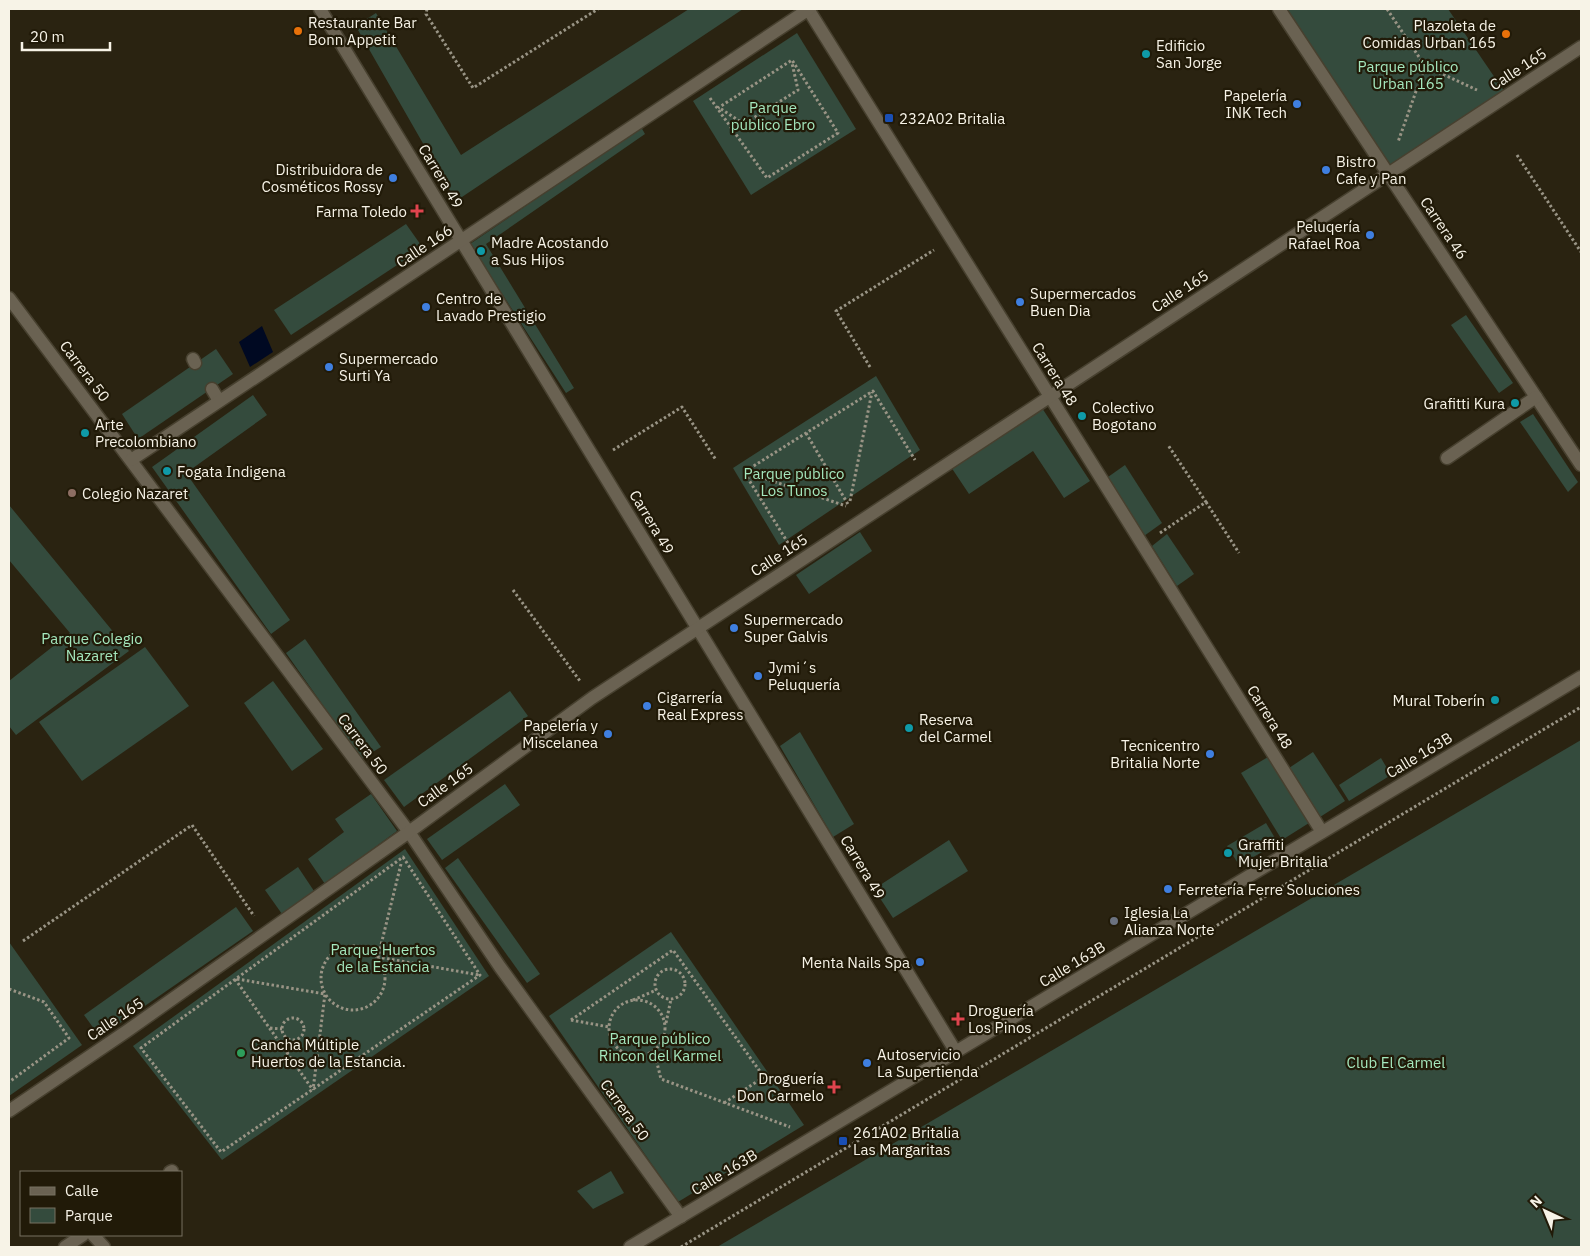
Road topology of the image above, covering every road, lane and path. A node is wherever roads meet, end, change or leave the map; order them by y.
1 (320, 9) edge
2 (428, 9) edge
3 (598, 9) edge
4 (809, 9) edge
5 (1279, 9) edge
6 (1388, 9) edge
7 (1581, 47) edge
8 (792, 60) junction
9 (1426, 66) junction
10 (1500, 100) junction
11 (718, 108) junction
12 (1516, 155) dead end
13 (1388, 174) junction
14 (952, 239) junction
15 (461, 241) junction
16 (1581, 252) edge
17 (9, 298) edge
18 (870, 367) dead end
19 (212, 389) dead end
20 (873, 391) junction
21 (1050, 396) junction
22 (1536, 397) junction
23 (219, 401) junction
24 (806, 433) junction
25 (1168, 445) dead end
26 (1447, 458) dead end
27 (131, 460) junction
28 (716, 460) dead end
29 (596, 462) junction
30 (916, 462) dead end
31 (1581, 465) edge
32 (744, 472) junction
33 (1206, 502) junction
34 (849, 507) junction
35 (1143, 544) junction
36 (789, 546) dead end
37 (1239, 553) dead end
38 (513, 590) dead end
39 (697, 628) junction
40 (1581, 677) edge
41 (592, 698) junction
42 (1581, 707) edge
43 (409, 832) junction
44 (1322, 832) junction
45 (266, 933) junction
46 (23, 941) dead end
47 (378, 957) junction
48 (500, 967) junction
49 (480, 975) junction
50 (234, 978) junction
51 (9, 989) edge
52 (656, 990) junction
53 (324, 994) junction
54 (671, 999) junction
55 (633, 1000) junction
56 (571, 1020) junction
57 (541, 1022) junction
58 (610, 1027) junction
59 (665, 1027) junction
60 (270, 1028) junction
61 (282, 1029) junction
62 (290, 1040) junction
63 (654, 1051) junction
64 (956, 1052) junction
65 (287, 1053) junction
66 (9, 1082) edge
67 (313, 1090) junction
68 (724, 1103) junction
69 (9, 1111) edge
70 (789, 1126) junction
71 (780, 1132) dead end
72 (808, 1141) junction
73 (680, 1217) junction
74 (82, 1236) edge
75 (94, 1236) edge
76 (65, 1247) edge
77 (104, 1247) edge
78 (630, 1247) edge
79 (681, 1247) edge

1 - 15 street, Carrera 49
2 - 3 path
4 - 14 street, Carrera 48
4 - 15 street, Calle 166
5 - 13 street, Carrera 46
6 - 9 path
7 - 10 street, Calle 165
8 - 11 path
8 - 11 path
8 - 11 path
9 - 10 path
9 - 13 path
10 - 13 street, Calle 165
12 - 16 path
13 - 21 street, Calle 165
13 - 22 street, Carrera 46
14 - 18 path
14 - 21 street, Carrera 48
15 - 23 street, Calle 166
15 - 29 street, Carrera 49
17 - 27 street, Carrera 50
19 - 23 street
20 - 24 path
20 - 30 path
20 - 34 path
21 - 35 street, Carrera 48
21 - 39 street, Calle 165
22 - 26 street
22 - 31 street, Carrera 46
23 - 27 street, Calle 166
24 - 32 path
24 - 34 path
25 - 33 path
27 - 43 street, Carrera 50
28 - 29 path
29 - 39 street, Carrera 49
32 - 34 path
32 - 36 path
33 - 35 path
33 - 37 path
35 - 44 street, Carrera 48
38 - 41 path
39 - 41 street, Calle 165
39 - 64 street, Carrera 49
40 - 44 street, Calle 163B
41 - 43 street, Calle 165
42 - 79 path
43 - 45 street, Calle 165
43 - 47 path
43 - 48 street, Carrera 50
44 - 64 street, Calle 163B
45 - 46 path
45 - 69 street, Calle 165
47 - 49 path
47 - 53 path
47 - 53 path
48 - 49 path
48 - 57 street, Carrera 50
49 - 67 path
50 - 53 path
50 - 60 path
50 - 67 path
51 - 66 path
52 - 54 path
52 - 54 path
52 - 55 path
53 - 67 path
54 - 59 path
55 - 58 path
55 - 59 path
56 - 57 path
56 - 58 path
56 - 68 path
57 - 73 street, Carrera 50
58 - 63 path
59 - 63 path
60 - 61 path
60 - 65 path
61 - 62 path
61 - 62 path
62 - 65 path
63 - 68 path
64 - 72 street, Calle 163B
65 - 67 path
68 - 70 path
70 - 71 path
70 - 72 path
72 - 73 street, Calle 163B
73 - 78 street, Calle 163B
74 - 76 street
75 - 77 street

